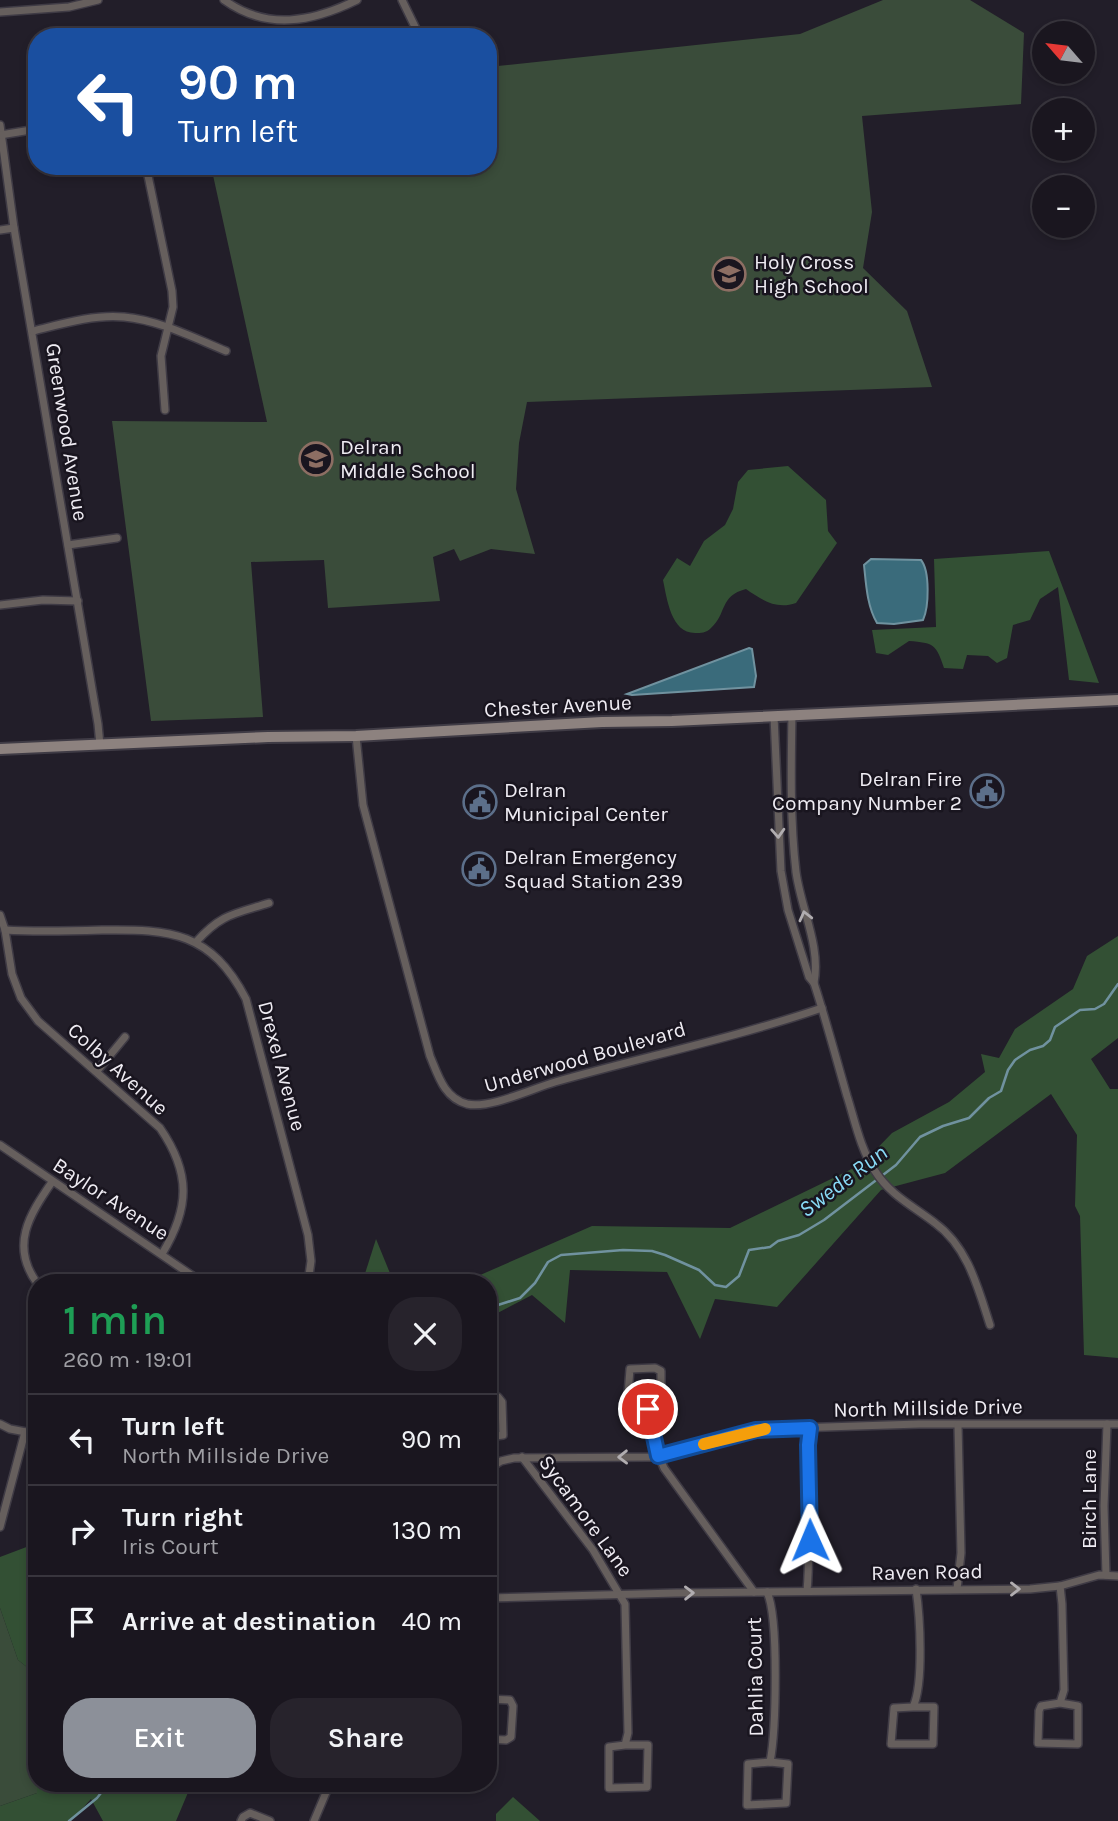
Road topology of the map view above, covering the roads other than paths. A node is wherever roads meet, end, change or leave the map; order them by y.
1 (98, 0) edge
2 (224, 0) edge
3 (357, 0) edge
4 (402, 0) edge
5 (0, 12) edge
6 (416, 28) edge
7 (0, 125) edge
8 (28, 130) edge
9 (0, 135) edge
10 (148, 175) edge
11 (14, 228) junction
12 (0, 230) edge
13 (166, 327) junction
14 (33, 331) junction
15 (226, 351) dead end
16 (165, 410) dead end
17 (117, 538) dead end
18 (68, 545) junction
19 (78, 601) junction
20 (0, 605) edge
21 (1118, 700) edge
22 (792, 714) junction
23 (774, 716) junction
24 (356, 736) junction
25 (100, 745) junction
26 (0, 749) edge
27 (269, 903) dead end
28 (0, 915) edge
29 (5, 930) junction
30 (196, 942) junction
31 (814, 983) junction
32 (822, 1008) junction
33 (125, 1037) dead end
34 (97, 1071) junction
35 (0, 1145) edge
36 (52, 1182) junction
37 (162, 1254) junction
38 (32, 1274) edge
39 (190, 1274) edge
40 (309, 1274) edge
41 (990, 1325) dead end
42 (497, 1397) edge
43 (648, 1409) junction
44 (0, 1424) edge
45 (1107, 1424) junction
46 (1118, 1424) edge
47 (958, 1425) junction
48 (810, 1428) junction
49 (25, 1433) junction
50 (28, 1433) edge
51 (497, 1436) edge
52 (658, 1456) junction
53 (522, 1457) junction
54 (497, 1464) edge
55 (0, 1527) edge
56 (1106, 1575) junction
57 (1118, 1576) edge
58 (1060, 1586) junction
59 (957, 1589) junction
60 (916, 1590) junction
61 (807, 1591) junction
62 (754, 1592) junction
63 (767, 1592) junction
64 (621, 1594) junction
65 (497, 1598) edge
66 (497, 1699) edge
67 (1060, 1703) junction
68 (913, 1707) junction
69 (497, 1740) edge
70 (625, 1745) junction
71 (770, 1762) junction
72 (326, 1792) edge
73 (241, 1821) edge
74 (270, 1821) edge
75 (314, 1821) edge

1 - 5 street
2 - 3 street
4 - 6 street
7 - 9 street, Greenwood Avenue
8 - 9 street
9 - 11 street, Greenwood Avenue
10 - 13 street
11 - 12 street
11 - 14 street, Greenwood Avenue
13 - 14 street
13 - 15 street
13 - 16 street
14 - 18 street, Greenwood Avenue
17 - 18 street
18 - 19 street, Greenwood Avenue
19 - 20 street
19 - 25 street, Greenwood Avenue
21 - 22 street, Chester Avenue
22 - 23 street, Chester Avenue
31 -> 22 street
23 - 24 street, Chester Avenue
23 -> 31 street
24 - 25 street, Chester Avenue
24 - 32 street, Underwood Boulevard
25 - 26 street, Chester Avenue
27 - 30 street
28 - 29 street, Colby Avenue
29 - 30 street, Drexel Avenue
29 - 34 street, Colby Avenue
30 - 40 street, Drexel Avenue
31 - 32 street
32 - 41 street
33 - 34 street
34 - 37 street, Colby Avenue
35 - 36 street, Baylor Avenue
36 - 37 street, Baylor Avenue
36 - 38 street
37 - 39 street, Baylor Avenue
42 - 51 street
43 - 43 street
43 - 52 street
44 - 49 street
45 - 46 street, North Millside Drive
45 - 47 street, North Millside Drive
45 - 56 street, Birch Lane
47 - 48 street, North Millside Drive
47 - 59 street
48 - 52 street, North Millside Drive
48 - 61 street
49 - 50 street
49 - 55 street
52 -> 53 street, North Millside Drive
52 - 62 street
53 - 54 street, North Millside Drive
53 - 64 street, Sycamore Lane
56 - 57 street, Raven Road
56 - 58 street, Raven Road
59 -> 58 street, Raven Road
58 - 67 street
59 - 60 street, Raven Road
60 - 61 street, Raven Road
60 - 68 street
61 - 63 street, Raven Road
62 - 63 street, Raven Road
64 -> 62 street, Raven Road
63 - 71 street, Dahlia Court
64 - 65 street, Raven Road
64 - 70 street
66 - 69 street
67 - 67 street
68 - 68 street
70 - 70 street
71 - 71 street, Dahlia Court
72 - 75 street
73 - 74 street

